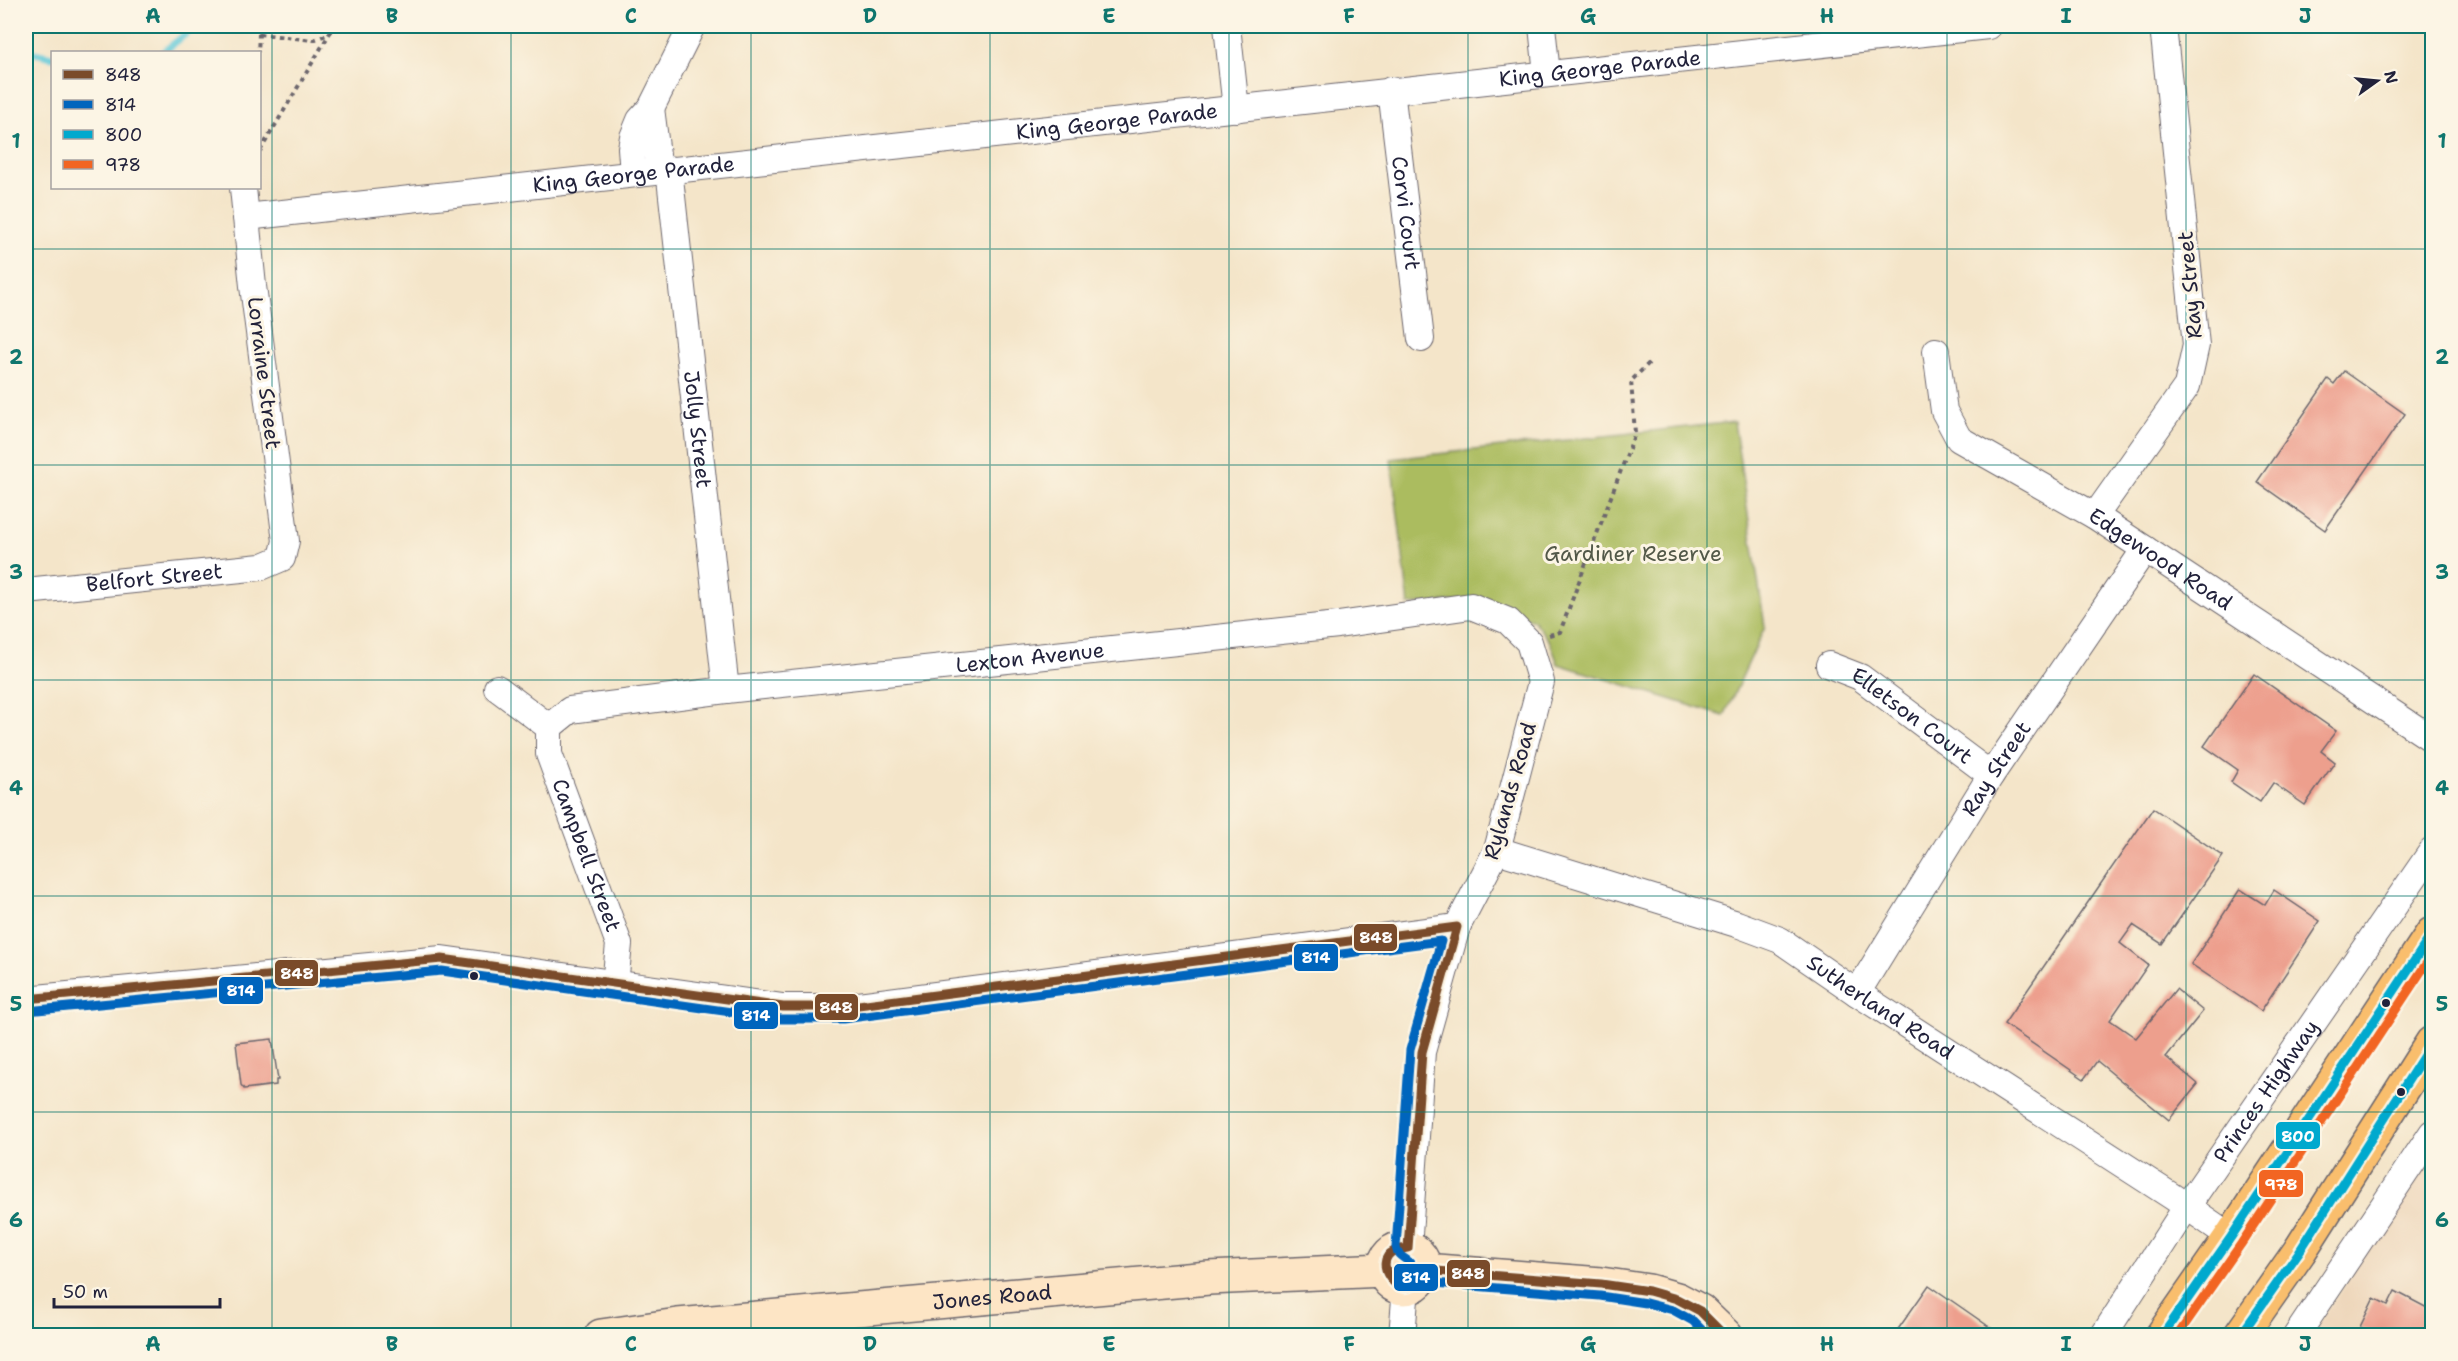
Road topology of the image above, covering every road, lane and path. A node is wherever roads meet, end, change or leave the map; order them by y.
1 (253, 26) edge
2 (334, 26) edge
3 (692, 26) edge
4 (1227, 26) edge
5 (1542, 26) edge
6 (1988, 26) edge
7 (2163, 26) edge
8 (330, 33) junction
9 (1843, 33) edge
10 (259, 34) junction
11 (258, 51) edge
12 (1548, 74) junction
13 (1391, 90) junction
14 (651, 108) junction
15 (1236, 109) junction
16 (261, 149) edge
17 (664, 170) junction
18 (633, 174) junction
19 (243, 189) edge
20 (246, 217) junction
21 (1420, 339) dead end
22 (1936, 351) dead end
23 (1650, 362) dead end
24 (2095, 516) junction
25 (2145, 549) junction
26 (282, 558) joint
27 (26, 591) edge
28 (1528, 642) junction
29 (1829, 664) dead end
30 (1541, 682) joint
31 (497, 688) dead end
32 (726, 690) junction
33 (549, 727) junction
34 (2433, 740) edge
35 (1990, 775) junction
36 (1497, 850) junction
37 (2433, 851) edge
38 (1457, 927) junction
39 (2433, 934) edge
40 (615, 985) junction
41 (1857, 993) junction
42 (26, 999) edge
43 (2433, 1043) edge
44 (2433, 1133) edge
45 (2187, 1206) junction
46 (2231, 1237) junction
47 (1405, 1269) junction
48 (601, 1335) edge
49 (1402, 1335) edge
50 (1726, 1335) edge
51 (2103, 1335) edge
52 (2162, 1335) edge
53 (2240, 1335) edge
54 (2296, 1335) edge

1 - 10 path
2 - 8 path
3 - 14 street
4 - 15 street
5 - 12 street
6 - 9 street, King George Parade
7 - 24 street, Ray Street
8 - 10 path
8 - 16 path
9 - 12 street, King George Parade
10 - 11 path
12 - 13 street, King George Parade
13 - 15 street, King George Parade
13 - 21 street, Corvi Court
14 - 17 street, Jolly Street
14 - 18 street
15 - 17 street, King George Parade
17 - 18 street, King George Parade
17 - 32 street, Jolly Street
18 - 20 street, King George Parade
19 - 20 street, Lorraine Street
20 - 26 street, Lorraine Street
22 - 24 street, Edgewood Road
23 - 28 path
24 - 25 street, Edgewood Road
25 - 34 street, Edgewood Road
25 - 35 street, Ray Street
26 - 27 street, Belfort Street
28 - 30 street, Lexton Avenue
28 - 32 street, Lexton Avenue
29 - 35 street, Elletson Court
30 - 36 street, Rylands Road
31 - 33 street
32 - 33 street, Lexton Avenue
33 - 40 street, Campbell Street
35 - 41 street, Ray Street
36 - 38 street, Rylands Road
36 - 41 street, Sutherland Road
37 - 45 street, Princes Highway
38 - 40 street
38 - 47 street, Rylands Road
39 - 46 highway
40 - 42 street
41 - 45 street, Sutherland Road
43 - 53 highway
44 - 54 street
45 - 46 street, Sutherland Road
45 - 51 street, Princes Highway
46 - 52 highway
47 - 48 main road, Jones Road
47 - 49 street, Rylands Road
47 - 50 main road, Jones Road

